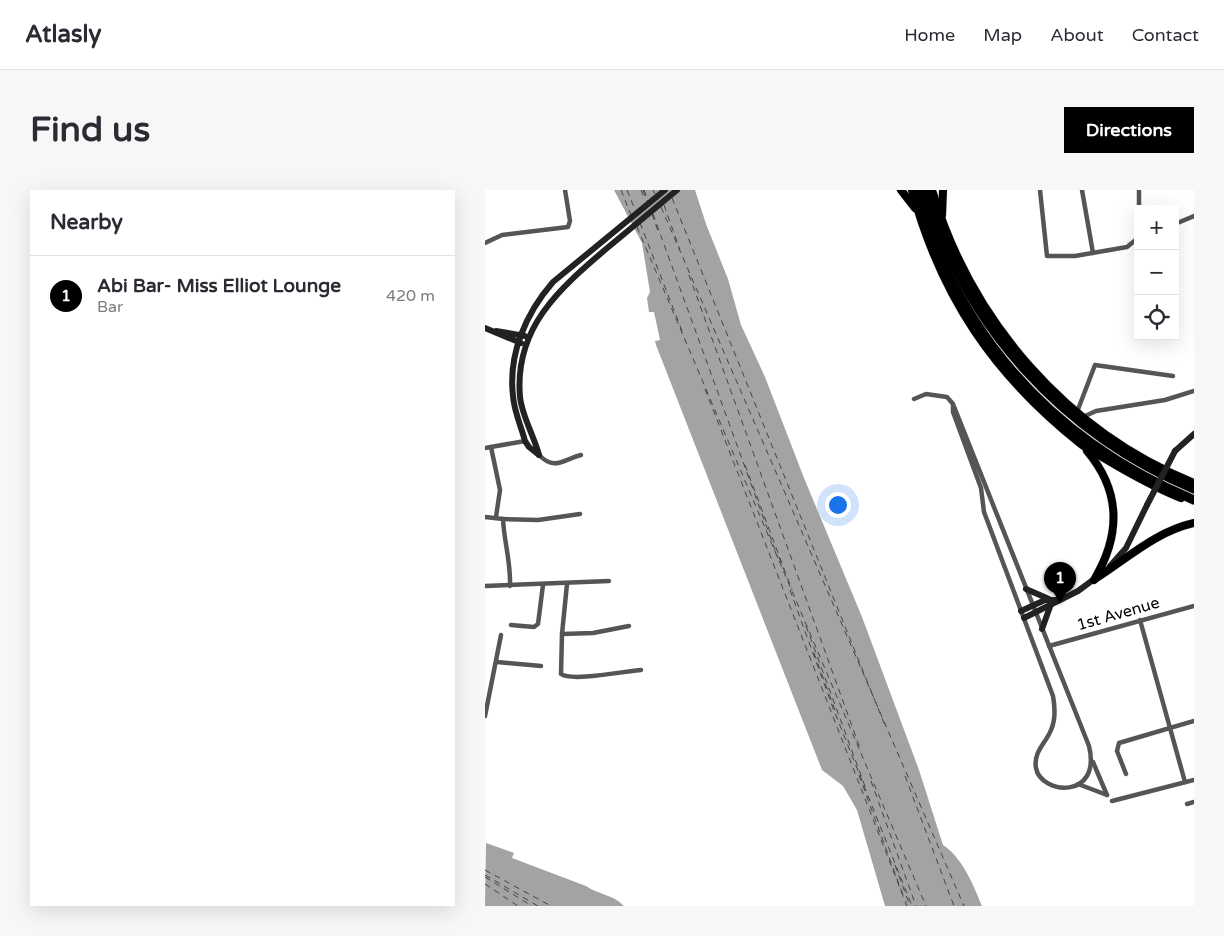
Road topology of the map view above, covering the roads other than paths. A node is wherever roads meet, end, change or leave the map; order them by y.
1 (565, 190) edge
2 (665, 190) edge
3 (677, 190) edge
4 (901, 190) edge
5 (912, 190) edge
6 (916, 190) edge
7 (925, 190) edge
8 (932, 190) edge
9 (943, 190) edge
10 (1040, 190) edge
11 (1082, 190) edge
12 (1139, 190) edge
13 (1139, 205) edge
14 (916, 209) junction
15 (1194, 216) edge
16 (1179, 222) edge
17 (943, 224) junction
18 (1134, 241) edge
19 (485, 243) edge
20 (1093, 253) junction
21 (940, 266) junction
22 (951, 287) junction
23 (485, 328) edge
24 (996, 331) junction
25 (520, 339) junction
26 (528, 341) junction
27 (1010, 349) junction
28 (1173, 376) dead end
29 (1194, 391) edge
30 (914, 399) dead end
31 (953, 404) junction
32 (1080, 415) junction
33 (1194, 434) edge
34 (1075, 435) junction
35 (525, 441) junction
36 (1082, 445) junction
37 (485, 448) edge
38 (491, 448) junction
39 (539, 455) junction
40 (581, 455) dead end
41 (1194, 483) edge
42 (1194, 489) edge
43 (1194, 500) edge
44 (1194, 504) edge
45 (580, 514) dead end
46 (496, 517) junction
47 (485, 518) edge
48 (503, 519) junction
49 (1194, 523) edge
50 (1094, 580) junction
51 (609, 581) dead end
52 (567, 584) junction
53 (543, 585) junction
54 (485, 586) edge
55 (510, 586) junction
56 (1026, 589) junction
57 (1050, 602) junction
58 (1194, 606) edge
59 (1035, 609) junction
60 (1021, 611) junction
61 (1024, 618) junction
62 (1140, 620) junction
63 (511, 626) dead end
64 (629, 626) dead end
65 (1043, 629) junction
66 (501, 634) dead end
67 (562, 634) junction
68 (1049, 646) junction
69 (497, 662) junction
70 (541, 666) dead end
71 (641, 670) dead end
72 (485, 716) edge
73 (1194, 721) edge
74 (1168, 728) junction
75 (1093, 762) junction
76 (1126, 774) dead end
77 (1194, 780) edge
78 (1185, 782) junction
79 (1078, 784) junction
80 (1112, 802) dead end
81 (1194, 802) edge
82 (1187, 804) dead end

1 - 19 street
2 - 25 main road
3 - 26 main road
4 - 14 main road
5 - 14 main road
6 - 21 highway
7 - 24 highway
8 - 17 main road
9 - 17 main road
10 - 20 street
11 - 20 street
12 - 13 street
14 - 21 main road
15 - 16 street
17 - 24 main road
18 - 20 street
21 - 22 highway
21 - 22 highway
22 - 34 highway
23 - 25 main road
24 - 27 highway
24 - 27 highway
25 - 26 main road
25 - 35 main road
26 - 39 main road
27 - 32 main road
27 - 42 highway
28 - 32 street
29 - 32 street
30 - 31 street
31 - 56 street
31 - 60 street
32 - 41 main road
33 - 50 main road, bridge
34 - 36 main road
34 - 43 highway
35 - 38 street
35 - 39 main road
36 - 44 main road
36 - 50 main road
37 - 38 street
38 - 46 street
39 - 40 street
45 - 48 street
46 - 47 street
46 - 48 street
48 - 55 street
49 - 50 main road
50 - 57 main road
51 - 52 street
52 - 53 street
52 - 67 street
53 - 55 street
53 - 63 street
54 - 55 street
56 - 57 main road
56 - 59 street
57 - 59 main road
57 - 65 main road
58 - 62 street, 1st Avenue
59 - 60 main road
59 - 61 main road
59 - 65 street
60 - 61 street
61 - 79 street
62 - 68 street, 1st Avenue
62 - 74 street
64 - 67 street
65 - 68 street
66 - 69 street
67 - 71 street
68 - 75 street
69 - 70 street
69 - 72 street
73 - 74 street
74 - 76 street
74 - 78 street
75 - 79 street
75 - 79 street
77 - 78 street
78 - 80 street
81 - 82 street

